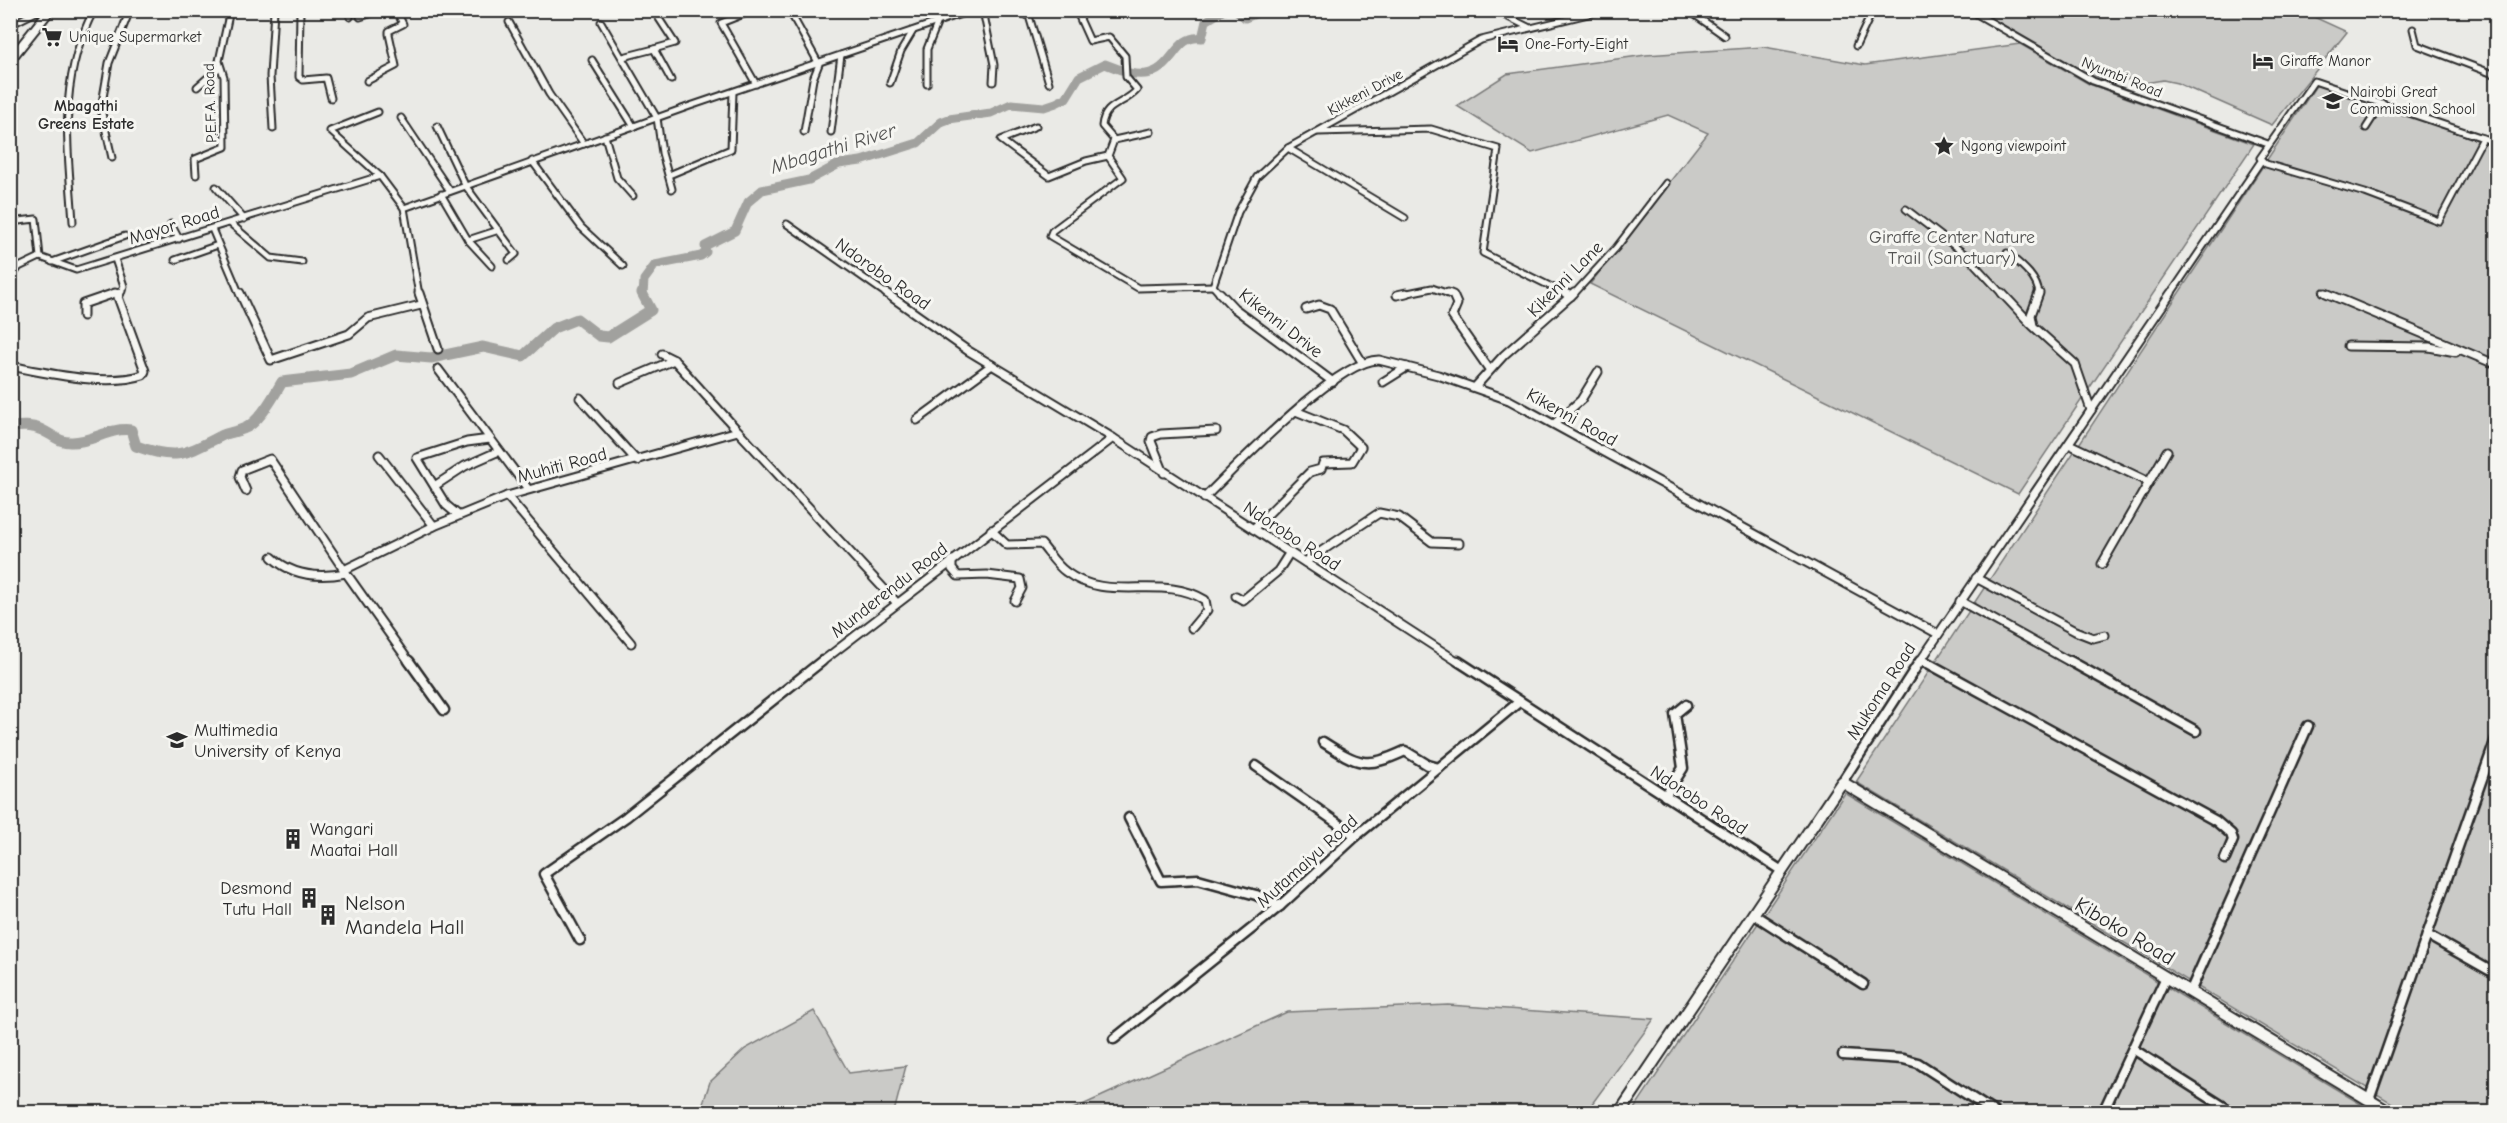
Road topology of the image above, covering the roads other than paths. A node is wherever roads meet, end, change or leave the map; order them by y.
1 (40, 10) edge
2 (50, 10) edge
3 (94, 10) edge
4 (130, 10) edge
5 (230, 10) edge
6 (274, 10) edge
7 (300, 10) edge
8 (352, 10) edge
9 (382, 10) edge
10 (396, 10) edge
11 (754, 10) edge
12 (789, 10) edge
13 (973, 10) edge
14 (983, 10) edge
15 (1013, 10) edge
16 (1076, 10) edge
17 (1494, 10) edge
18 (1605, 10) edge
19 (1688, 10) edge
20 (1873, 10) edge
21 (1896, 10) edge
22 (1978, 12) edge
23 (350, 17) dead end
24 (360, 17) dead end
25 (658, 17) dead end
26 (509, 22) dead end
27 (601, 22) dead end
28 (937, 24) junction
29 (10, 25) edge
30 (1528, 27) junction
31 (2413, 29) dead end
32 (913, 31) junction
33 (1725, 36) dead end
34 (1856, 46) dead end
35 (15, 48) edge
36 (654, 49) junction
37 (1119, 49) junction
38 (1130, 52) dead end
39 (841, 55) junction
40 (623, 57) junction
41 (10, 60) edge
42 (592, 60) dead end
43 (819, 64) junction
44 (220, 67) junction
45 (2496, 75) edge
46 (671, 80) dead end
47 (367, 81) dead end
48 (993, 82) dead end
49 (890, 83) dead end
50 (1049, 83) dead end
51 (756, 84) junction
52 (927, 84) dead end
53 (197, 87) dead end
54 (734, 92) junction
55 (331, 98) dead end
56 (2382, 103) junction
57 (378, 112) dead end
58 (401, 118) dead end
59 (657, 118) junction
60 (437, 126) dead end
61 (1036, 126) dead end
62 (634, 127) junction
63 (2366, 128) dead end
64 (273, 129) dead end
65 (804, 132) dead end
66 (831, 132) dead end
67 (1151, 132) dead end
68 (1316, 132) junction
69 (605, 136) junction
70 (2483, 138) junction
71 (1114, 140) junction
72 (2496, 143) edge
73 (584, 144) junction
74 (2268, 144) junction
75 (1288, 148) junction
76 (1108, 156) junction
77 (112, 159) dead end
78 (2261, 160) junction
79 (532, 161) junction
80 (196, 175) dead end
81 (669, 175) junction
82 (380, 176) junction
83 (1666, 183) dead end
84 (465, 185) junction
85 (216, 186) dead end
86 (672, 189) dead end
87 (450, 191) junction
88 (441, 194) junction
89 (633, 196) dead end
90 (404, 208) junction
91 (1906, 209) dead end
92 (1405, 218) dead end
93 (244, 219) junction
94 (10, 222) edge
95 (73, 222) dead end
96 (230, 223) junction
97 (171, 224) dead end
98 (787, 225) dead end
99 (212, 229) junction
100 (499, 230) junction
101 (125, 236) dead end
102 (179, 239) junction
103 (468, 240) junction
104 (218, 245) junction
105 (2007, 253) dead end
106 (40, 257) junction
107 (115, 259) junction
108 (175, 260) dead end
109 (509, 260) dead end
110 (52, 262) junction
111 (302, 262) dead end
112 (492, 266) dead end
113 (623, 266) dead end
114 (10, 279) edge
115 (1213, 286) junction
116 (122, 291) junction
117 (2323, 292) dead end
118 (1396, 295) dead end
119 (1571, 296) junction
120 (421, 305) junction
121 (1306, 309) dead end
122 (83, 316) dead end
123 (2033, 326) junction
124 (2348, 346) dead end
125 (438, 349) dead end
126 (662, 354) dead end
127 (674, 360) junction
128 (1362, 362) junction
129 (2493, 363) edge
130 (992, 365) junction
131 (10, 366) edge
132 (1407, 368) junction
133 (438, 369) dead end
134 (1488, 369) junction
135 (1598, 372) dead end
136 (1333, 382) junction
137 (1383, 382) dead end
138 (620, 384) dead end
139 (1476, 386) junction
140 (580, 398) dead end
141 (2091, 410) junction
142 (1298, 412) junction
143 (917, 420) dead end
144 (1554, 424) junction
145 (738, 431) junction
146 (1216, 431) dead end
147 (1113, 438) junction
148 (490, 439) junction
149 (2069, 444) junction
150 (499, 451) junction
151 (2167, 451) dead end
152 (379, 455) dead end
153 (637, 461) junction
154 (1164, 473) junction
155 (2149, 482) junction
156 (436, 485) junction
157 (528, 489) junction
158 (246, 491) dead end
159 (507, 496) junction
160 (1204, 498) junction
161 (458, 515) junction
162 (434, 526) junction
163 (1253, 529) junction
164 (991, 530) junction
165 (1459, 543) dead end
166 (1290, 552) junction
167 (272, 557) dead end
168 (952, 560) junction
169 (1305, 562) junction
170 (2102, 564) dead end
171 (345, 572) junction
172 (1976, 578) junction
173 (1236, 596) dead end
174 (1960, 601) junction
175 (896, 602) junction
176 (1015, 602) dead end
177 (1192, 628) dead end
178 (1938, 634) junction
179 (2105, 635) dead end
180 (631, 643) dead end
181 (1922, 660) junction
182 (1519, 702) junction
183 (1686, 705) dead end
184 (444, 710) dead end
185 (2308, 726) dead end
186 (2196, 731) dead end
187 (2496, 739) edge
188 (1323, 742) dead end
189 (1256, 766) dead end
190 (1439, 768) junction
191 (1842, 782) junction
192 (1665, 796) junction
193 (1129, 818) dead end
194 (1356, 836) junction
195 (2225, 859) dead end
196 (1782, 871) junction
197 (1280, 906) junction
198 (1753, 914) junction
199 (2427, 935) junction
200 (580, 940) dead end
201 (2496, 974) edge
202 (2166, 977) junction
203 (1863, 984) dead end
204 (2190, 992) junction
205 (1114, 1039) dead end
206 (2133, 1049) junction
207 (1843, 1055) dead end
208 (2368, 1100) junction
209 (1620, 1113) edge
210 (1994, 1113) edge
211 (2103, 1113) edge
212 (2232, 1113) edge
213 (2389, 1113) edge

1 - 29 street
2 - 35 highway
3 - 95 street
4 - 77 street
5 - 44 street, P.E.F.A. Road
6 - 64 street
7 - 55 street
8 - 23 street
9 - 24 street
10 - 47 street
11 - 51 street
12 - 43 street
13 - 28 street
14 - 48 street
15 - 50 street
16 - 37 street
17 - 30 street
18 - 30 street, Kikkeni Drive
19 - 33 street
20 - 34 street
21 - 22 street
22 - 74 street, Nyumbi Road
25 - 36 street
26 - 73 street
27 - 40 street
28 - 32 street
28 - 52 street
30 - 68 street, Kikkeni Drive
31 - 45 street
32 - 39 street
32 - 49 street
35 - 41 highway
36 - 40 street
36 - 46 street
37 - 38 street
37 - 71 street
39 - 43 street
39 - 66 street
40 - 59 street
42 - 62 street
43 - 51 street
43 - 65 street
44 - 53 street
44 - 80 street, P.E.F.A. Road
51 - 54 street
54 - 59 street
54 - 81 street
56 - 63 street
56 - 70 street
56 - 74 street, Mukoma Road
57 - 82 street
58 - 87 street
59 - 62 street
59 - 81 street
60 - 84 street
61 - 76 street
62 - 69 street
67 - 71 street
68 - 75 street, Kikkeni Drive
68 - 119 street
69 - 73 street
69 - 89 street
70 - 72 street
70 - 78 street
71 - 76 street
73 - 79 street
74 - 78 street, Mukoma Road
75 - 92 street
75 - 115 street, Kikkeni Drive
76 - 115 street
78 - 141 street, Mukoma Road
79 - 84 street
79 - 113 street
81 - 86 street
82 - 90 street
82 - 93 street, Mayor Road
83 - 119 street, Kikenni Lane
84 - 87 street
84 - 100 street
85 - 93 street
87 - 88 street
88 - 90 street
88 - 103 street
90 - 120 street
91 - 123 street
93 - 96 street, Mayor Road
94 - 106 street
96 - 99 street, Mayor Road
96 - 111 street
97 - 102 street
98 - 130 street, Ndorobo Road
99 - 102 street, Mayor Road
99 - 104 street
100 - 103 street
100 - 109 street
101 - 110 street
102 - 107 street, Mayor Road
103 - 112 street
104 - 108 street
104 - 120 street
105 - 123 street
106 - 110 street, Mayor Road
106 - 114 street
107 - 110 street, Mayor Road
107 - 116 street
115 - 136 street, Kikenni Drive
116 - 122 street
116 - 131 street
117 - 129 street
118 - 134 street
119 - 134 street, Kikenni Lane
120 - 125 street
121 - 128 street
123 - 141 street
124 - 129 street
126 - 127 street
127 - 138 street
127 - 145 street
128 - 132 street, Kikenni Road
128 - 136 street
130 - 143 street
130 - 147 street, Ndorobo Road
132 - 137 street
132 - 139 street, Kikenni Road
133 - 148 street
134 - 139 street, Kikenni Lane
135 - 144 street
136 - 142 street
139 - 144 street, Kikenni Road
140 - 153 street
141 - 149 street, Mukoma Road
142 - 160 street
142 - 163 street
144 - 178 street, Kikenni Road
145 - 153 street, Muhiti Road
145 - 175 street
146 - 154 street
147 - 154 street, Ndorobo Road
147 - 164 street, Munderendu Road
148 - 150 street
148 - 156 street
149 - 155 street
149 - 172 street, Mukoma Road
150 - 156 street
150 - 157 street
151 - 155 street
152 - 162 street
153 - 157 street, Muhiti Road
154 - 160 street, Ndorobo Road
155 - 170 street
156 - 161 street
157 - 159 street, Muhiti Road
158 - 171 street
159 - 161 street, Muhiti Road
159 - 180 street
160 - 163 street, Ndorobo Road
161 - 162 street, Muhiti Road
162 - 171 street, Muhiti Road
163 - 166 street, Ndorobo Road
164 - 168 street, Munderendu Road
164 - 177 street
165 - 169 street
166 - 169 street, Ndorobo Road
166 - 173 street
167 - 171 street
168 - 175 street, Munderendu Road
168 - 176 street
169 - 182 street, Ndorobo Road
171 - 184 street
172 - 174 street, Mukoma Road
172 - 179 street
174 - 178 street, Mukoma Road
174 - 186 street
175 - 200 street, Munderendu Road
178 - 181 street, Mukoma Road
181 - 191 street, Mukoma Road
181 - 195 street
182 - 190 street, Mutamaiyu Road
182 - 192 street, Ndorobo Road
183 - 192 street
185 - 204 street
187 - 199 street
188 - 190 street
189 - 194 street
190 - 194 street, Mutamaiyu Road
191 - 196 street, Mukoma Road
191 - 202 street, Kiboko Road
192 - 196 street, Ndorobo Road
193 - 197 street
194 - 197 street, Mutamaiyu Road
196 - 198 street, Mukoma Road
197 - 205 street, Mutamaiyu Road
198 - 203 street
198 - 209 street, Mukoma Road
199 - 201 street
199 - 208 street
202 - 204 street, Kiboko Road
202 - 206 street
204 - 208 street, Kiboko Road
206 - 211 street
206 - 212 street
207 - 210 street
208 - 213 street, Kiboko Road

